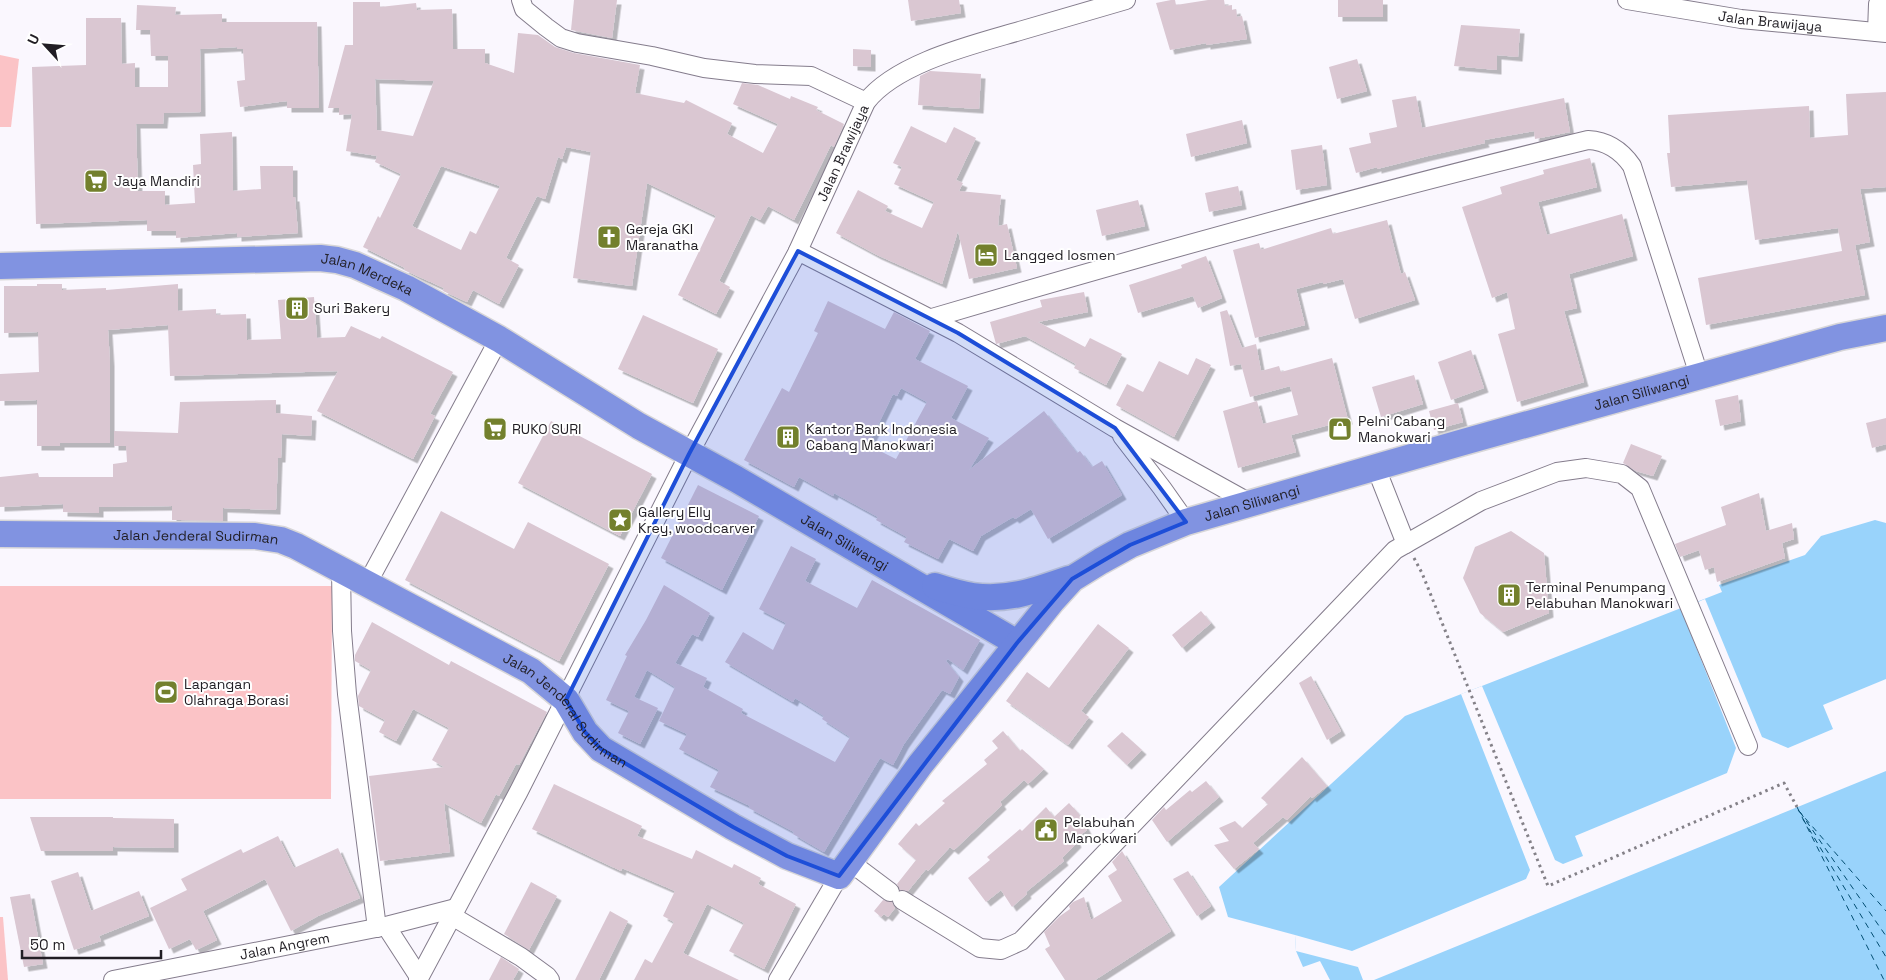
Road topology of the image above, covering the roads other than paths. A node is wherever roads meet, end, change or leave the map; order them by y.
1 (521, 0) edge
2 (1126, 0) edge
3 (1627, 0) edge
4 (1880, 0) edge
5 (1881, 33) edge
6 (866, 102) junction
7 (798, 251) junction
8 (0, 266) edge
9 (932, 318) junction
10 (1886, 328) edge
11 (500, 339) junction
12 (1699, 375) junction
13 (1115, 428) junction
14 (689, 454) junction
15 (1376, 468) junction
16 (1252, 504) junction
17 (1186, 522) junction
18 (0, 534) edge
19 (1406, 544) junction
20 (341, 571) junction
21 (1072, 578) junction
22 (908, 579) junction
23 (367, 584) junction
24 (1017, 643) junction
25 (566, 700) junction
26 (1748, 746) dead end
27 (845, 869) junction
28 (454, 912) junction
29 (382, 927) junction
30 (418, 978) edge
31 (114, 980) edge
32 (550, 980) edge
33 (778, 980) edge

1 - 6 street
2 - 6 street, Jalan Brawijaya
3 - 5 street, Jalan Brawijaya
4 - 5 street
6 - 7 street, Jalan Brawijaya
7 - 9 street
7 - 14 street, Jalan Brawijaya
8 - 11 highway, Jalan Merdeka
9 - 12 street
9 - 13 street
10 - 12 highway, Jalan Siliwangi
11 - 14 highway, Jalan Merdeka
11 - 23 street
12 - 15 highway, Jalan Siliwangi
13 - 16 street
13 - 17 street
14 - 22 highway, Jalan Siliwangi
14 - 25 street, Jalan Brawijaya
15 - 16 highway, Jalan Siliwangi
15 - 19 street
16 - 17 highway, Jalan Siliwangi
17 - 21 highway, Jalan Siliwangi
18 - 20 highway, Jalan Jenderal Sudirman
19 - 26 street
19 - 27 street
20 - 23 highway, Jalan Jenderal Sudirman
20 - 29 street
21 - 22 highway
21 - 24 highway, Jalan Siliwangi
22 - 24 highway, Jalan Siliwangi
23 - 25 highway, Jalan Jenderal Sudirman
24 - 27 highway
25 - 27 highway, Jalan Jenderal Sudirman
25 - 28 street, Jalan Brawijaya
27 - 33 street
28 - 29 street, Jalan Angrem
28 - 30 street, Jalan Brawijaya
28 - 32 street
29 - 30 street
29 - 31 street, Jalan Angrem

